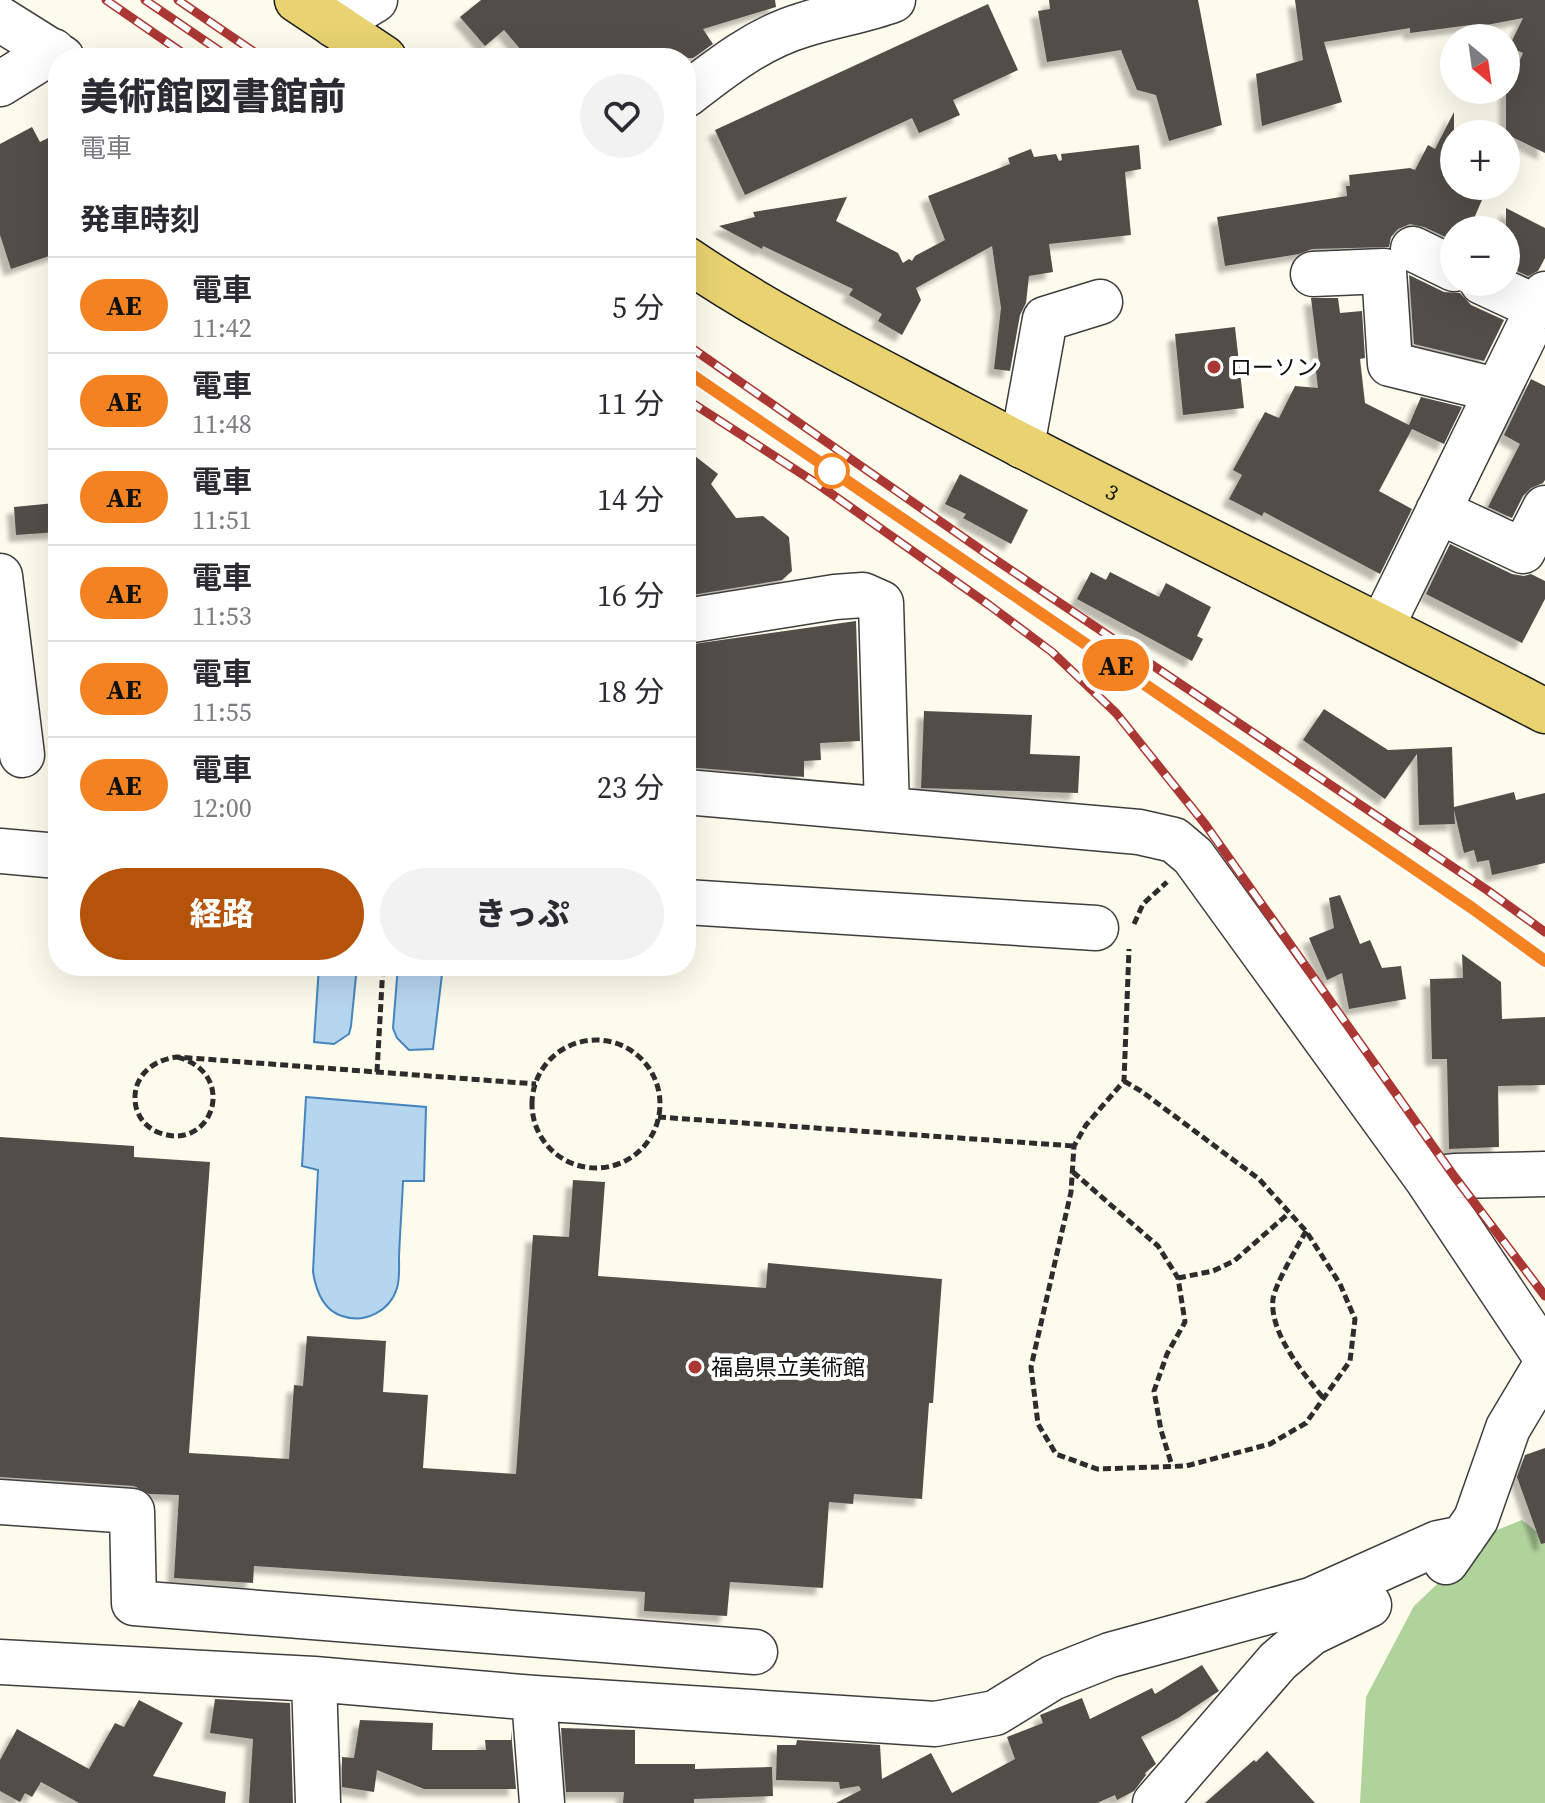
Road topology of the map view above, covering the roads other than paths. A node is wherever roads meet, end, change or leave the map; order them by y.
1 (297, 0) edge
2 (375, 0) edge
3 (893, 0) edge
4 (800, 12) edge
5 (0, 19) edge
6 (334, 25) junction
7 (48, 48) edge
8 (369, 48) edge
9 (48, 59) edge
10 (0, 84) edge
11 (696, 88) edge
12 (1413, 249) dead end
13 (1440, 262) edge
14 (696, 266) edge
15 (1313, 274) dead end
16 (1520, 294) edge
17 (1541, 301) edge
18 (1100, 302) dead end
19 (1496, 390) junction
20 (1022, 446) junction
21 (1545, 508) edge
22 (1438, 511) junction
23 (0, 576) edge
24 (696, 619) edge
25 (1382, 626) junction
26 (1545, 711) edge
27 (27, 755) edge
28 (696, 793) edge
29 (887, 809) junction
30 (0, 851) edge
31 (48, 855) edge
32 (696, 903) edge
33 (1118, 936) road end
34 (1545, 1174) edge
35 (1427, 1179) junction
36 (1545, 1356) edge
37 (1545, 1366) edge
38 (0, 1502) edge
39 (1463, 1538) junction
40 (755, 1652) dead end
41 (0, 1662) edge
42 (314, 1679) junction
43 (534, 1698) junction
44 (318, 1803) edge
45 (542, 1803) edge
46 (1155, 1803) edge

1 - 6 main road
2 - 6 street
3 - 4 street
4 - 11 street
5 - 7 street
6 - 8 main road
9 - 10 street
12 - 13 street
14 - 20 main road, 3 / 3
15 - 19 street
16 - 17 street
17 - 19 street
18 - 20 street
19 - 22 street
20 - 25 main road, 3 / 3
21 - 22 street
22 - 25 street
23 - 27 street
24 - 29 street
25 - 26 main road, 3 / 3
28 - 29 street
29 - 35 street
30 - 31 street
32 - 33 street
34 - 35 street
35 - 36 street
37 - 39 street
38 - 40 street
39 - 43 street
39 - 46 street
41 - 42 street
42 - 43 street
42 - 44 street
43 - 45 street

